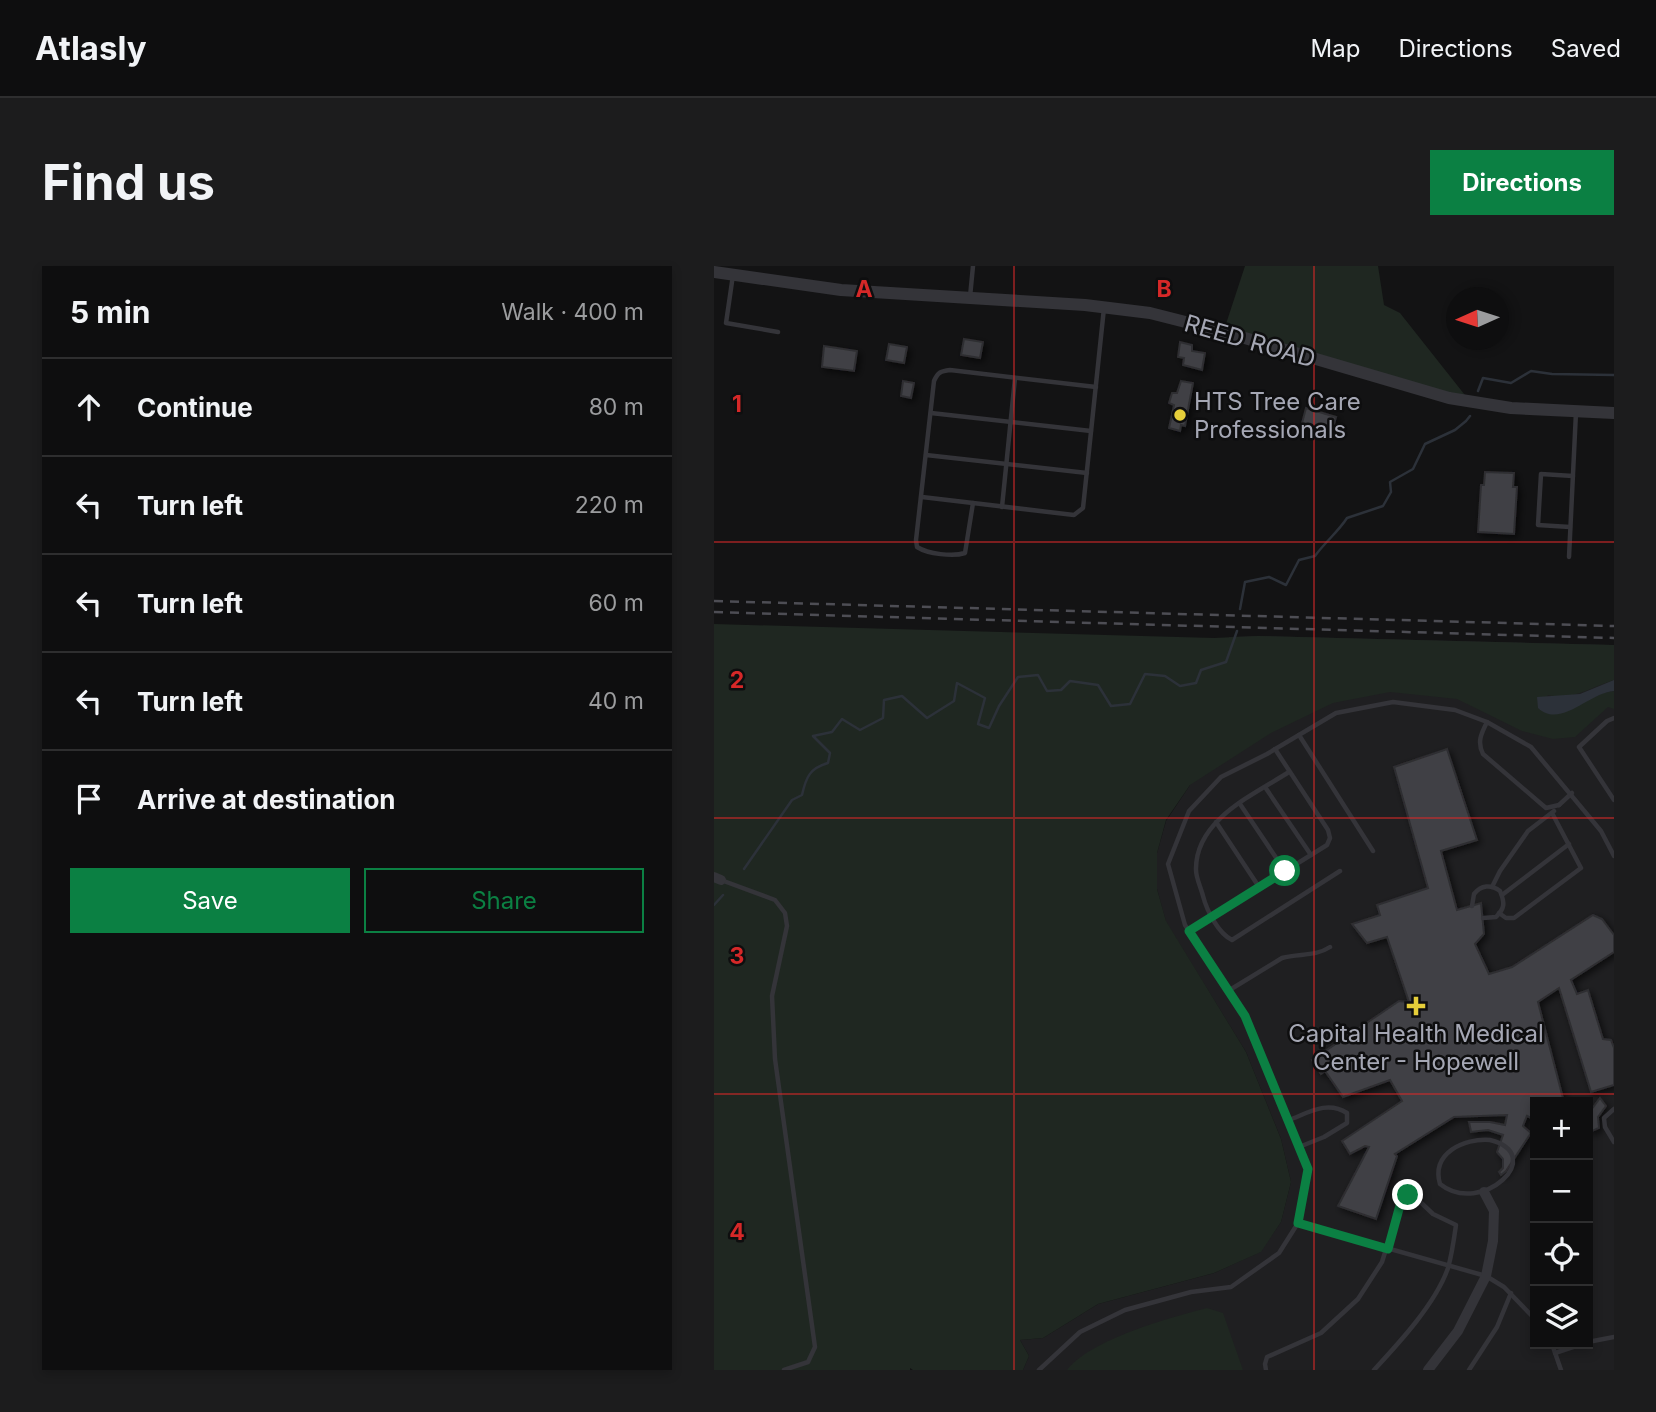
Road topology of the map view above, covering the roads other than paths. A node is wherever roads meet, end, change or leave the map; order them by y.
1 (973, 266) edge
2 (714, 272) edge
3 (733, 274) junction
4 (970, 298) junction
5 (1105, 307) junction
6 (778, 332) dead end
7 (1015, 378) junction
8 (1096, 387) junction
9 (1576, 411) junction
10 (1614, 413) edge
11 (931, 414) junction
12 (1010, 422) junction
13 (1091, 431) junction
14 (926, 455) junction
15 (1006, 464) junction
16 (1087, 473) junction
17 (1573, 476) junction
18 (922, 497) junction
19 (973, 503) junction
20 (1002, 507) junction
21 (1570, 527) junction
22 (1569, 557) dead end
23 (1614, 718) edge
24 (1487, 722) junction
25 (1299, 735) junction
26 (1275, 749) junction
27 (1289, 772) junction
28 (1265, 787) junction
29 (1572, 793) junction
30 (1614, 800) edge
31 (1240, 804) junction
32 (1559, 805) junction
33 (1552, 813) junction
34 (1216, 822) junction
35 (1569, 844) junction
36 (1373, 850) dead end
37 (1311, 855) junction
38 (1614, 856) edge
39 (1285, 871) junction
40 (1340, 871) dead end
41 (718, 878) edge
42 (1259, 887) junction
43 (1492, 887) junction
44 (1502, 895) junction
45 (1472, 906) dead end
46 (1499, 913) junction
47 (1212, 916) junction
48 (1483, 918) dead end
49 (1189, 931) junction
50 (1330, 947) dead end
51 (1228, 991) junction
52 (1614, 1109) edge
53 (1289, 1120) junction
54 (1614, 1142) edge
55 (1299, 1147) junction
56 (1485, 1192) junction
57 (1298, 1223) junction
58 (1388, 1249) junction
59 (1449, 1266) junction
60 (1486, 1276) junction
61 (1511, 1293) junction
62 (1530, 1314) edge
63 (1614, 1337) edge
64 (1593, 1341) edge
65 (1554, 1349) edge
66 (1567, 1349) edge
67 (1555, 1353) junction
68 (784, 1370) edge
69 (1039, 1370) edge
70 (1266, 1370) edge
71 (1374, 1370) edge
72 (1428, 1370) edge
73 (1468, 1370) edge
74 (1561, 1370) edge

1 - 4 lane
2 - 3 street, REED ROAD
3 - 4 street, REED ROAD
3 - 6 lane
4 - 5 street, REED ROAD
5 - 8 lane
5 - 9 street, REED ROAD
7 - 8 lane
7 - 11 lane
7 - 12 lane
8 - 13 lane
9 - 10 street, REED ROAD
9 - 17 lane
11 - 12 lane
11 - 14 lane
12 - 13 lane
12 - 15 lane
13 - 16 lane
14 - 15 lane
14 - 18 lane
15 - 16 lane
15 - 20 lane
16 - 20 lane
17 - 21 lane
17 - 21 lane
18 - 19 lane
18 - 19 lane
19 - 20 lane
21 - 22 lane
23 - 30 lane
24 - 25 lane
24 - 29 lane
24 - 32 lane
25 - 26 lane
25 - 36 lane
26 - 27 lane
26 - 49 lane
27 - 28 lane
27 - 37 lane
28 - 31 lane
28 - 37 lane
29 - 32 lane
29 - 38 lane
31 - 34 lane
31 - 39 lane
32 - 33 lane
33 - 35 lane
33 - 43 lane
34 - 42 lane
34 - 47 lane
35 - 44 lane
35 - 46 lane
37 - 39 lane
39 - 42 lane
40 - 47 lane
41 - 68 lane
42 - 47 lane
43 - 44 lane
43 - 45 lane
44 - 46 lane
46 - 48 lane
47 - 49 lane
49 - 51 lane
50 - 51 lane
51 - 53 lane
52 - 54 lane
53 - 55 lane
53 - 55 lane
55 - 57 lane
56 - 56 lane
56 - 60 street
57 - 58 lane
57 - 69 lane
58 - 59 lane
58 - 59 lane
58 - 70 lane
59 - 60 lane
59 - 71 lane
60 - 61 lane
60 - 72 street
61 - 62 lane
61 - 73 lane
63 - 64 lane
65 - 67 lane
66 - 67 lane
67 - 74 lane

